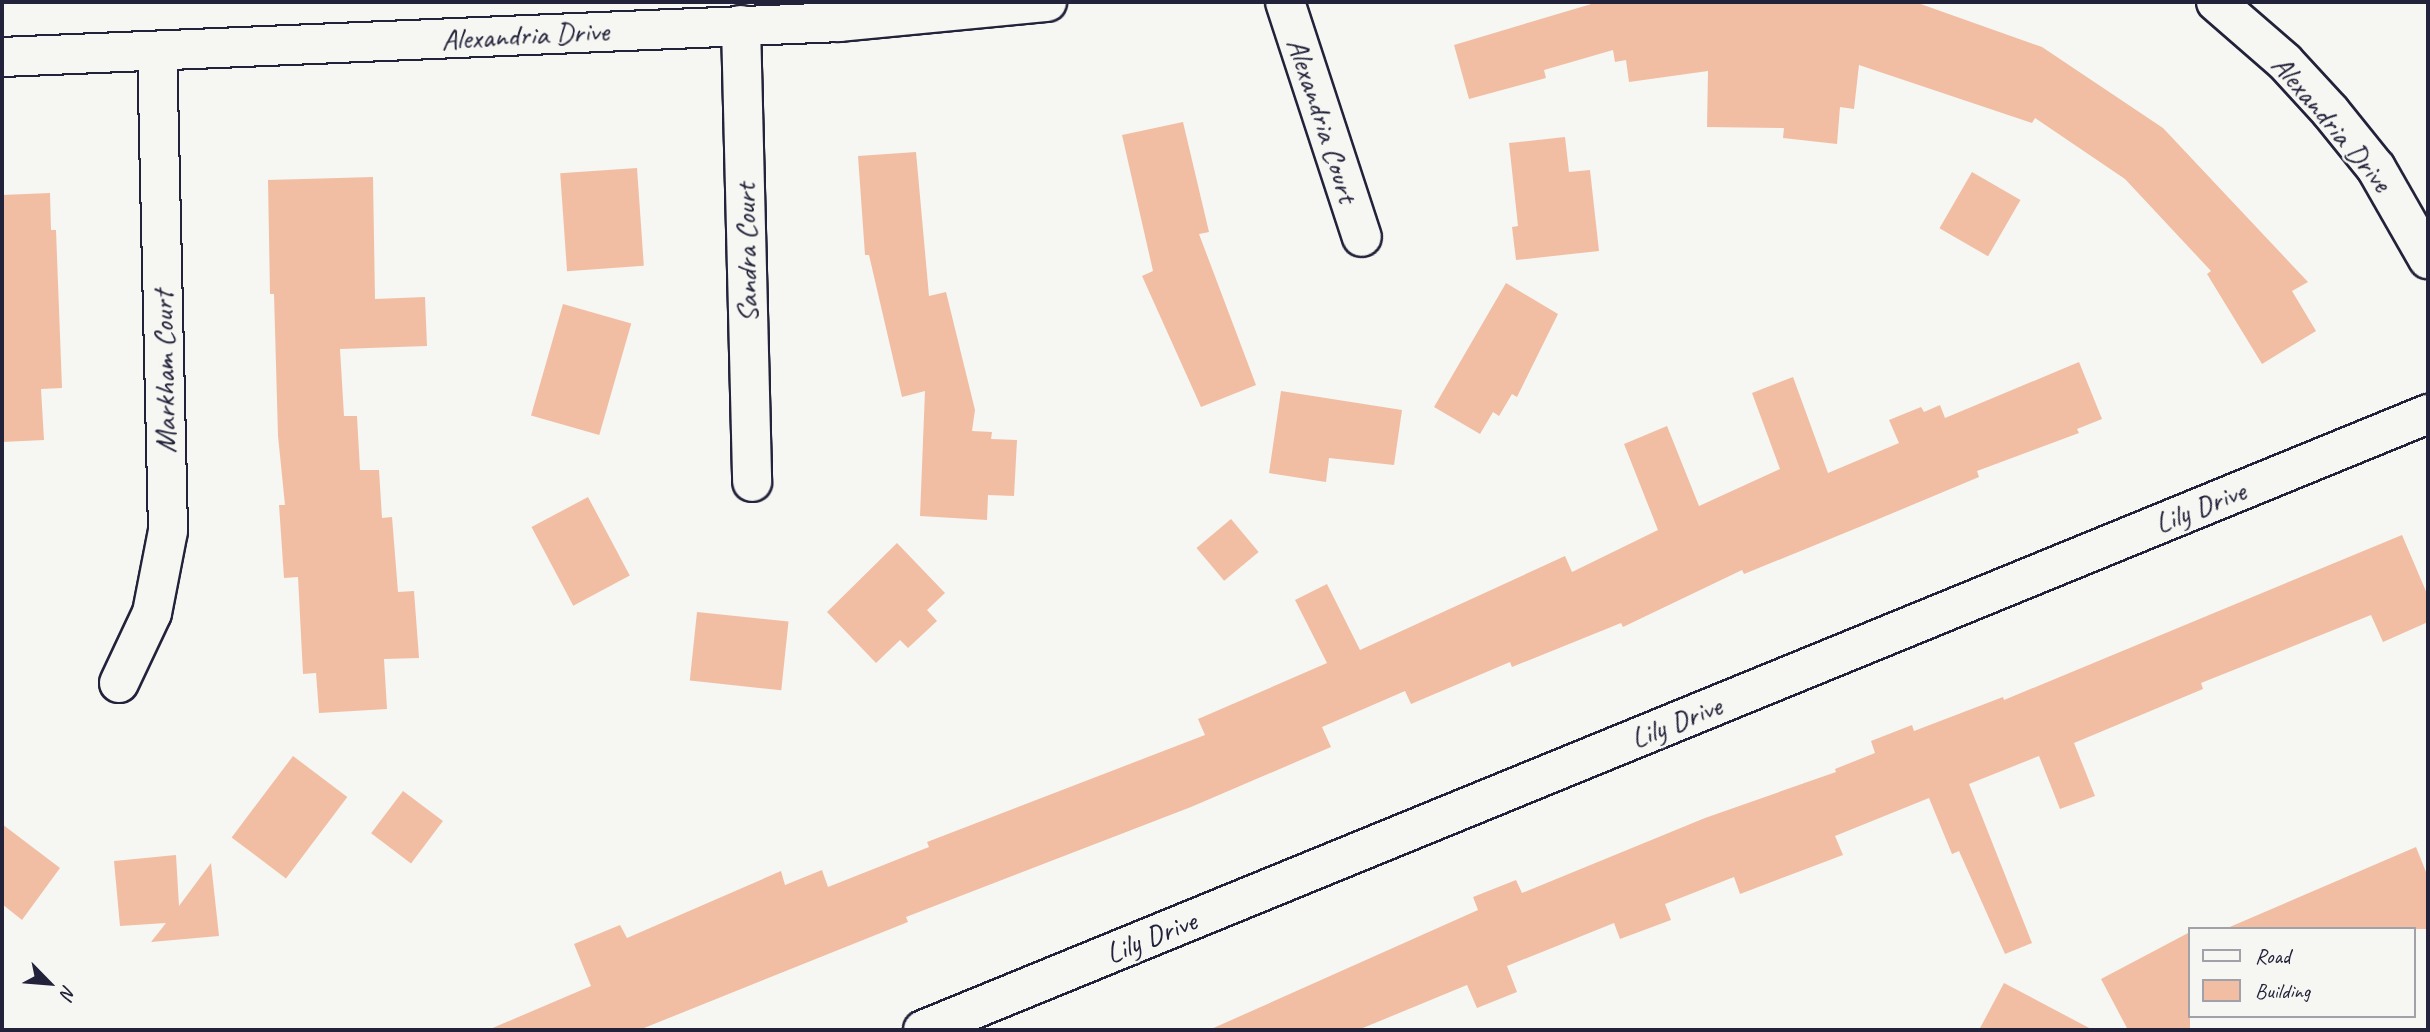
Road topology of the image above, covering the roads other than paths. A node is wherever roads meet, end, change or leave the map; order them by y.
1 (1046, 2) edge
2 (1284, 2) edge
3 (2216, 2) edge
4 (741, 25) junction
5 (157, 51) junction
6 (2, 57) edge
7 (1362, 237) dead end
8 (2428, 260) edge
9 (2428, 414) edge
10 (752, 482) dead end
11 (119, 683) dead end
12 (923, 1030) edge

1 - 4 street, Alexandria Drive
2 - 7 street, Alexandria Court
3 - 8 street, Alexandria Drive
4 - 5 street, Alexandria Drive
4 - 10 street, Sandra Court
5 - 6 street, Alexandria Drive
5 - 11 street, Markham Court
9 - 12 street, Lily Drive

